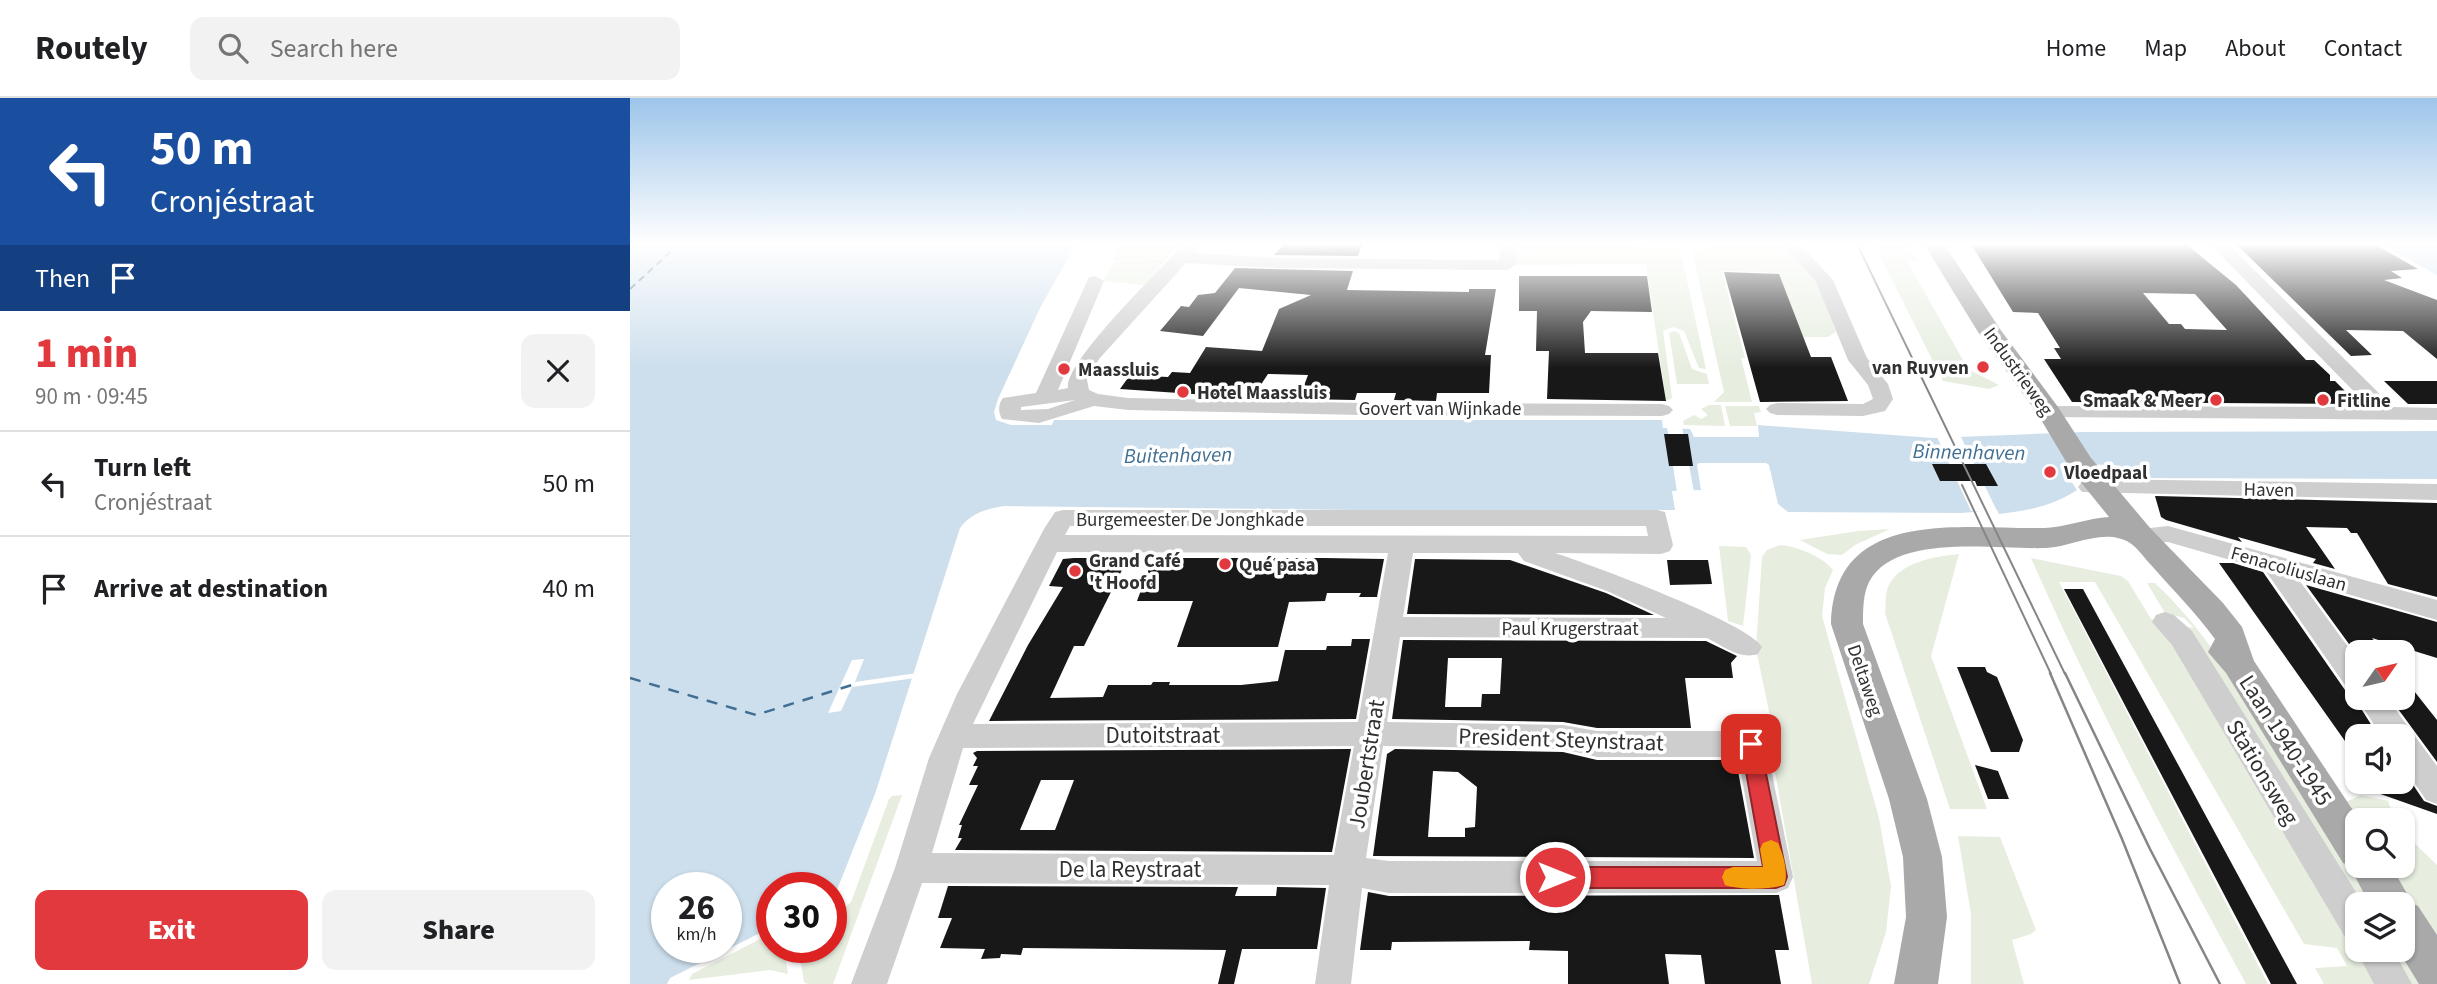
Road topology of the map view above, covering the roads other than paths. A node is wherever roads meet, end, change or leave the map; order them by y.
1 (1093, 285) edge
2 (1156, 285) edge
3 (1826, 285) edge
4 (1960, 285) edge
5 (2259, 285) edge
6 (1086, 397) junction
7 (1044, 398) junction
8 (1777, 409) dead end
9 (1662, 410) dead end
10 (2387, 413) junction
11 (2437, 414) edge
12 (2054, 420) junction
13 (2090, 479) junction
14 (2437, 492) edge
15 (2129, 536) junction
16 (1049, 543) junction
17 (1402, 545) junction
18 (1525, 545) junction
19 (2273, 563) junction
20 (2437, 610) edge
21 (2165, 622) dead end
22 (1388, 627) junction
23 (1713, 628) junction
24 (1748, 647) dead end
25 (2345, 663) edge
26 (1372, 734) junction
27 (954, 736) junction
28 (2415, 760) edge
29 (2437, 790) edge
30 (2345, 831) edge
31 (911, 868) junction
32 (1348, 870) junction
33 (1776, 877) joint
34 (2345, 905) edge
35 (2415, 939) edge
36 (2380, 962) edge
37 (2437, 974) edge
38 (869, 984) edge
39 (1333, 984) edge
40 (1916, 984) edge
41 (2394, 984) edge

1 - 7 street
2 - 6 street
3 - 8 street
4 - 12 main road, Industrieweg
5 - 10 street
6 - 7 street
6 - 7 street
6 - 9 street, Govert van Wijnkade
10 - 11 street
10 - 12 street
12 - 13 main road, Industrieweg
13 - 14 street, Haven
13 - 15 main road, Industrieweg
15 - 19 street, Fenacoliuslaan
15 - 30 main road, Laan 1940-1945
15 - 40 main road, Deltaweg
16 - 17 street, Burgemeester De Jonghkade
16 - 18 street, Burgemeester De Jonghkade
16 - 27 street
17 - 18 street, Burgemeester De Jonghkade
17 - 22 street, Joubertstraat
18 - 23 street
19 - 20 street, Fenacoliuslaan
19 - 25 street
21 - 34 street, Stationsweg
22 - 23 street, Paul Krugerstraat
22 - 26 street, Joubertstraat
23 - 24 street, Paul Krugerstraat
26 - 27 street, Dutoitstraat
26 - 32 street, Joubertstraat
26 - 33 street, President Steynstraat
27 - 31 street
28 - 29 street
31 - 32 street, De la Reystraat
31 - 38 street
32 - 33 street, De la Reystraat
32 - 39 street, Joubertstraat
35 - 37 main road
36 - 41 street

